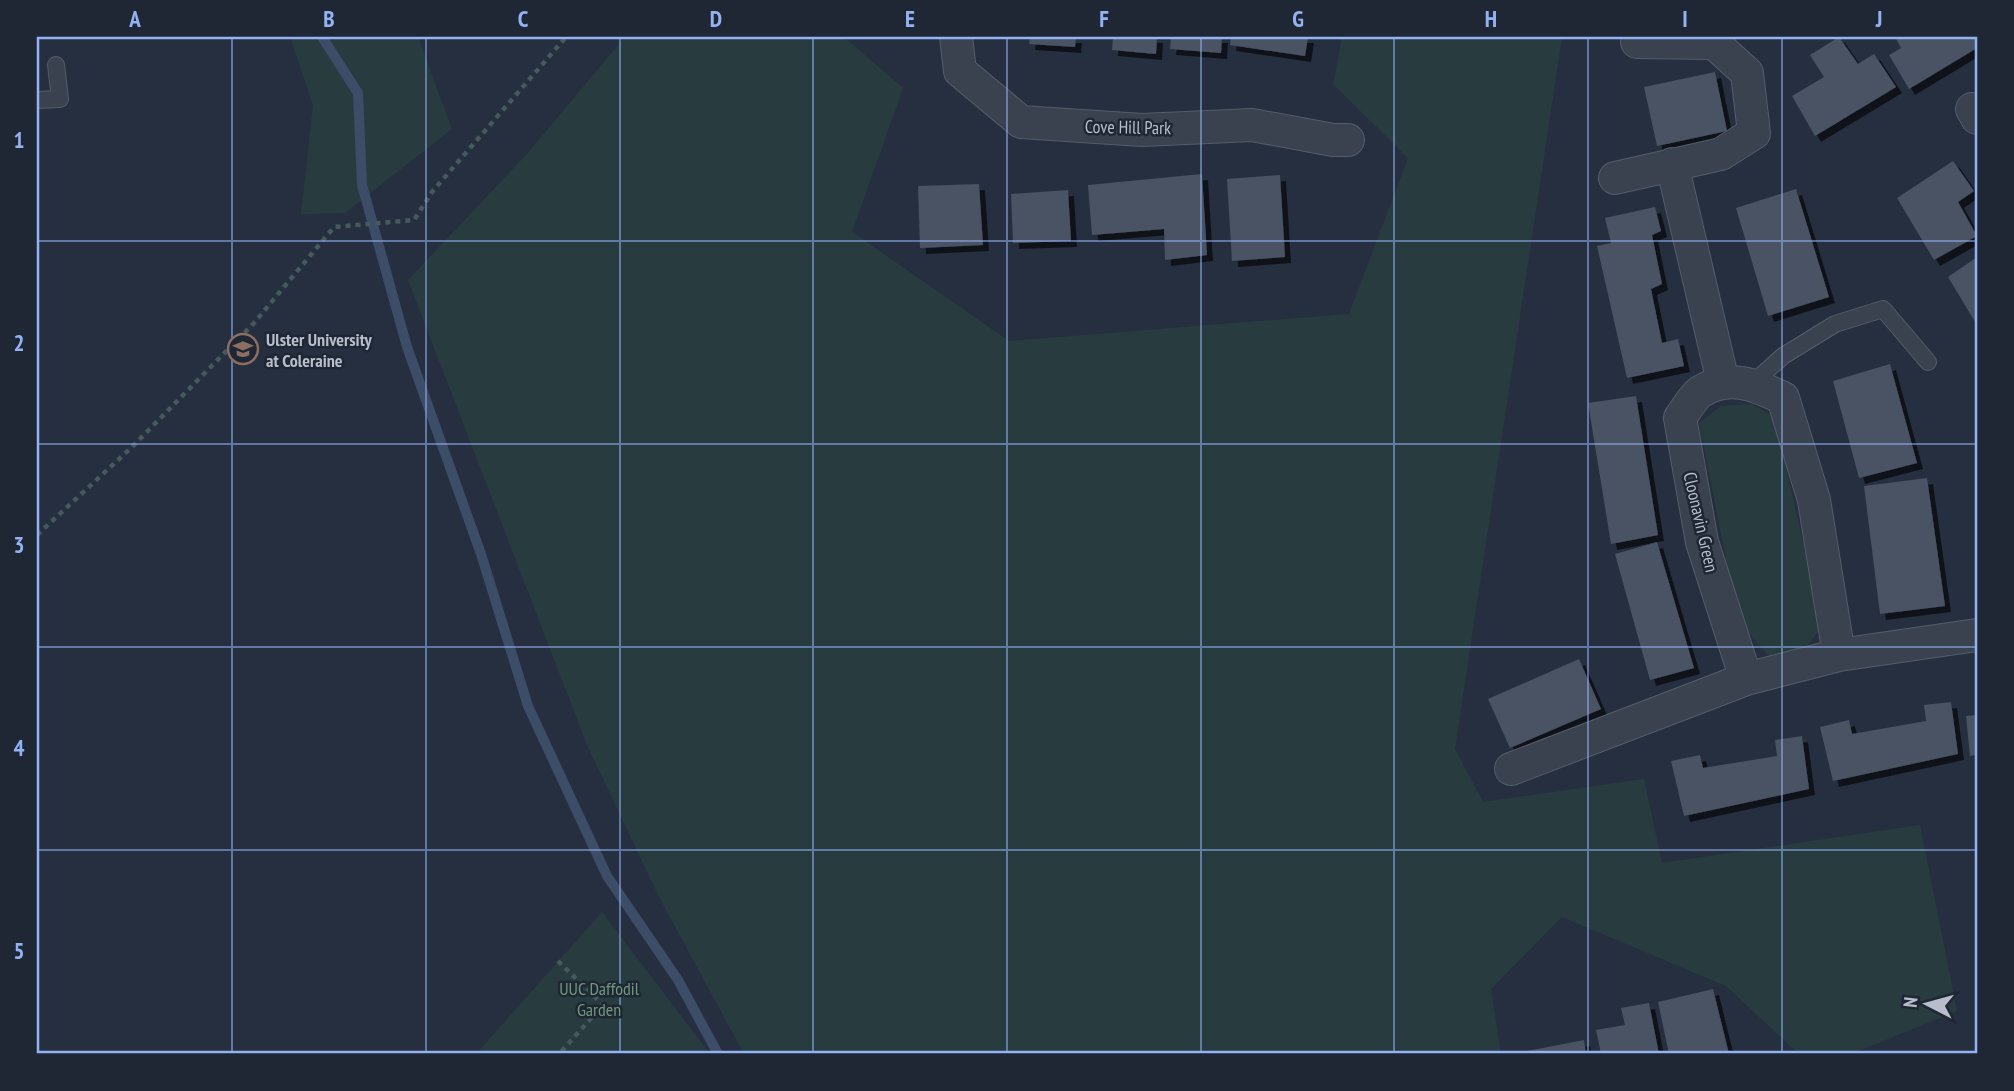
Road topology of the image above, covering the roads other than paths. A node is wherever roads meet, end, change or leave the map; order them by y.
1 (956, 37) edge
2 (1637, 42) dead end
3 (56, 65) dead end
4 (37, 100) edge
5 (1348, 140) dead end
6 (1672, 164) junction
7 (1615, 178) dead end
8 (1928, 362) dead end
9 (1738, 383) junction
10 (1977, 635) edge
11 (1839, 655) junction
12 (1746, 679) junction
13 (1511, 769) dead end

1 - 5 street, Cove Hill Park
2 - 6 street
3 - 4 lane
6 - 7 street
6 - 9 street
8 - 9 lane
9 - 11 street
9 - 12 street, Cloonavin Green
10 - 11 street
11 - 12 street
12 - 13 street

